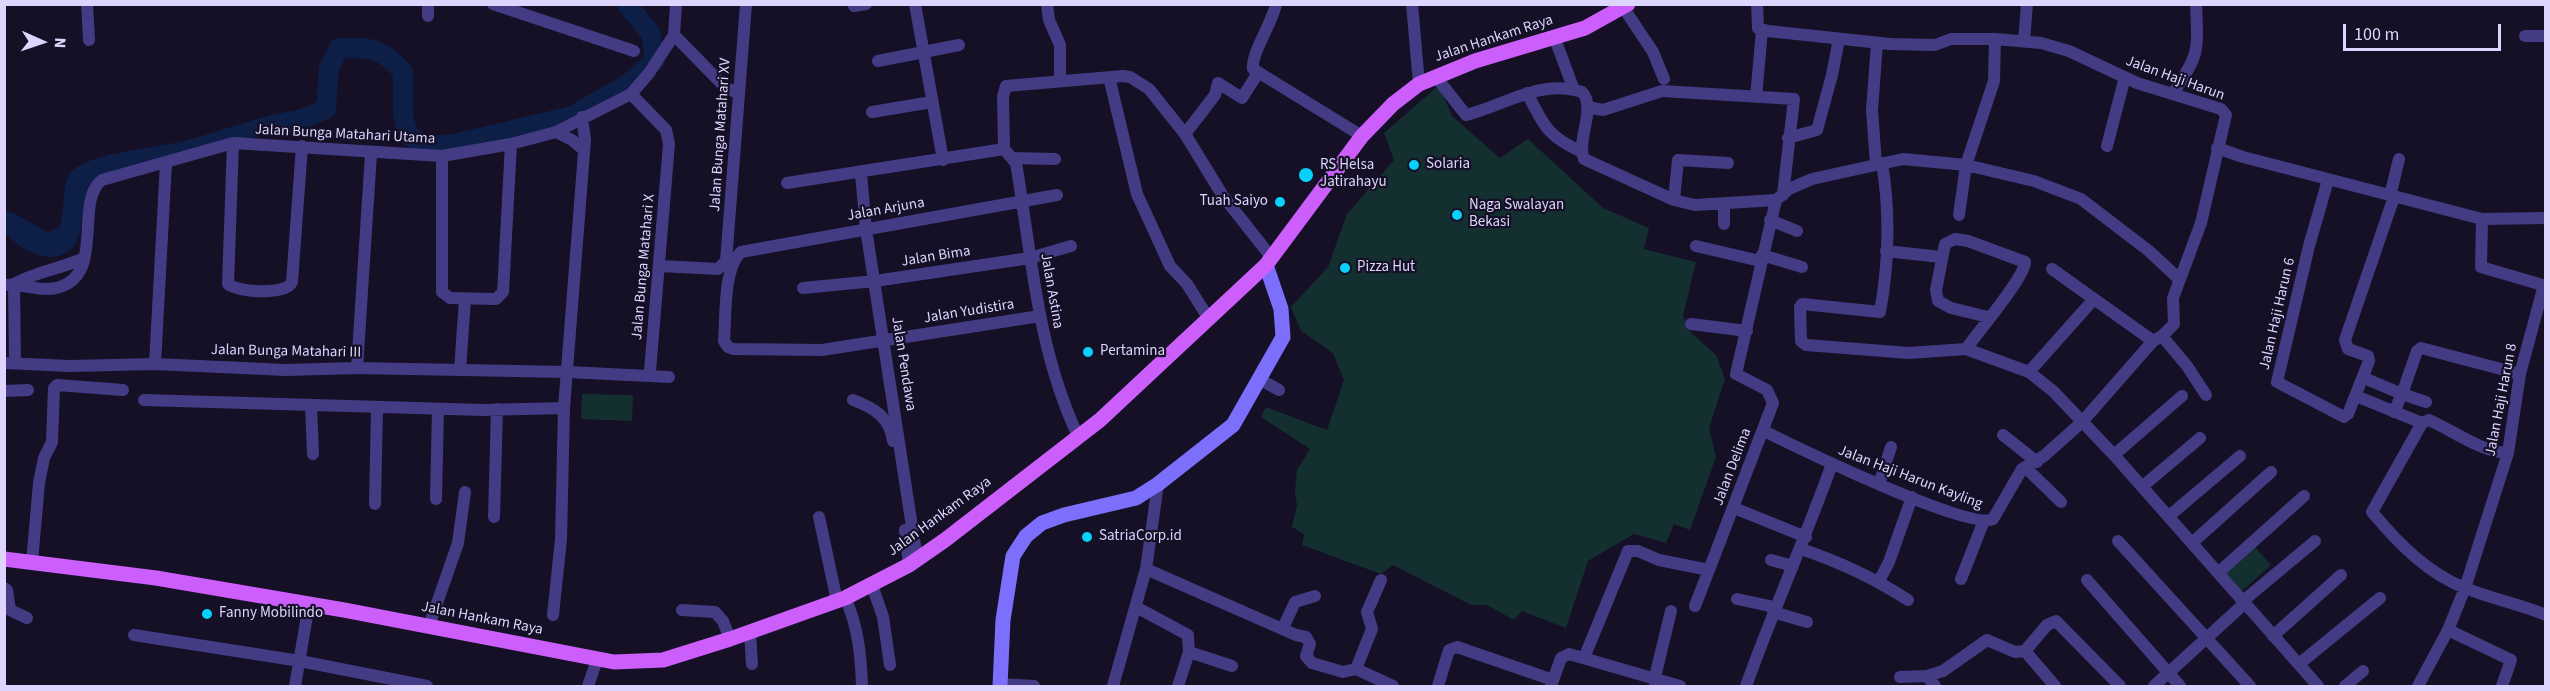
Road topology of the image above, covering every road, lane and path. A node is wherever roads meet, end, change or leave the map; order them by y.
1 (87, 4) edge
2 (493, 4) edge
3 (676, 4) edge
4 (746, 4) edge
5 (915, 4) edge
6 (1047, 4) edge
7 (1276, 4) edge
8 (1412, 4) edge
9 (1757, 4) edge
10 (2027, 4) edge
11 (2196, 4) edge
12 (1626, 6) edge
13 (1762, 30) junction
14 (674, 35) junction
15 (2525, 36) dead end
16 (2546, 36) edge
17 (1555, 39) junction
18 (1839, 39) junction
19 (1995, 39) junction
20 (88, 40) dead end
21 (2024, 41) junction
22 (1876, 43) junction
23 (959, 45) dead end
24 (634, 51) dead end
25 (924, 51) junction
26 (878, 61) dead end
27 (1258, 73) junction
28 (1206, 75) dead end
29 (1109, 77) junction
30 (1436, 77) junction
31 (2125, 77) junction
32 (1664, 79) dead end
33 (1060, 80) junction
34 (1218, 83) junction
35 (1419, 84) junction
36 (1572, 86) junction
37 (738, 93) junction
38 (1527, 93) junction
39 (2174, 93) junction
40 (631, 94) junction
41 (1756, 97) junction
42 (932, 102) junction
43 (1587, 107) junction
44 (872, 112) dead end
45 (582, 117) junction
46 (556, 132) junction
47 (1185, 134) junction
48 (1362, 136) junction
49 (1788, 138) junction
50 (233, 144) junction
51 (511, 144) junction
52 (302, 146) junction
53 (2107, 146) dead end
54 (2217, 148) junction
55 (584, 150) junction
56 (1582, 152) junction
57 (371, 154) junction
58 (1008, 154) junction
59 (442, 156) junction
60 (1055, 159) dead end
61 (2399, 159) dead end
62 (942, 160) junction
63 (166, 163) junction
64 (1728, 163) dead end
65 (1879, 164) junction
66 (1966, 165) junction
67 (861, 174) junction
68 (2328, 180) junction
69 (787, 183) dead end
70 (1057, 195) dead end
71 (1780, 197) junction
72 (2392, 197) junction
73 (1674, 200) junction
74 (1023, 201) junction
75 (1724, 204) junction
76 (1959, 215) dead end
77 (2546, 218) edge
78 (2482, 219) junction
79 (1770, 220) junction
80 (1724, 224) dead end
81 (867, 229) junction
82 (1797, 231) dead end
83 (1071, 246) dead end
84 (1696, 246) dead end
85 (1886, 251) junction
86 (1941, 257) junction
87 (84, 258) junction
88 (1030, 258) junction
89 (1761, 258) junction
90 (660, 266) junction
91 (1802, 267) dead end
92 (727, 268) junction
93 (1266, 269) junction
94 (2052, 269) dead end
95 (2179, 279) junction
96 (875, 281) junction
97 (9, 285) edge
98 (2545, 285) edge
99 (803, 288) dead end
100 (465, 299) junction
101 (2094, 299) junction
102 (1040, 316) junction
103 (1988, 317) junction
104 (1209, 319) junction
105 (1691, 324) dead end
106 (1747, 332) junction
107 (2157, 338) junction
108 (884, 340) junction
109 (726, 345) joint
110 (1966, 349) junction
111 (10, 363) edge
112 (155, 364) junction
113 (357, 368) junction
114 (460, 370) junction
115 (568, 372) junction
116 (2029, 372) junction
117 (2520, 374) junction
118 (648, 376) junction
119 (669, 377) dead end
120 (2364, 378) junction
121 (1259, 380) junction
122 (28, 390) dead end
123 (123, 390) dead end
124 (1280, 390) dead end
125 (4, 391) edge
126 (2402, 394) junction
127 (2206, 395) dead end
128 (2182, 396) dead end
129 (2355, 396) junction
130 (144, 400) dead end
131 (853, 400) dead end
132 (2426, 402) dead end
133 (310, 405) junction
134 (377, 408) junction
135 (564, 408) junction
136 (438, 409) junction
137 (497, 409) junction
138 (2394, 412) junction
139 (2082, 422) junction
140 (2422, 423) junction
141 (1764, 431) junction
142 (2003, 435) dead end
143 (1078, 436) junction
144 (2200, 438) dead end
145 (1891, 447) dead end
146 (2508, 453) junction
147 (313, 454) dead end
148 (2114, 455) junction
149 (2240, 456) dead end
150 (1832, 464) junction
151 (2031, 464) junction
152 (2271, 472) dead end
153 (1158, 484) junction
154 (1879, 484) junction
155 (2143, 486) junction
156 (465, 492) dead end
157 (2304, 496) dead end
158 (1912, 497) junction
159 (436, 499) dead end
160 (2061, 502) dead end
161 (375, 504) dead end
162 (1734, 508) junction
163 (2169, 516) junction
164 (494, 517) dead end
165 (819, 517) dead end
166 (1983, 523) junction
167 (1806, 537) junction
168 (2118, 541) dead end
169 (2315, 541) dead end
170 (2192, 543) junction
171 (1801, 549) junction
172 (4, 560) edge
173 (1771, 560) dead end
174 (32, 562) junction
175 (913, 562) junction
176 (1793, 566) junction
177 (1146, 569) junction
178 (1709, 570) junction
179 (2218, 573) junction
180 (2342, 575) dead end
181 (1961, 579) dead end
182 (1381, 580) dead end
183 (2087, 580) dead end
184 (1879, 581) junction
185 (872, 585) junction
186 (4, 588) edge
187 (2465, 588) junction
188 (1315, 596) dead end
189 (2380, 598) dead end
190 (841, 599) junction
191 (1737, 599) dead end
192 (1908, 600) dead end
193 (2244, 602) junction
194 (309, 604) junction
195 (1695, 606) dead end
196 (1136, 607) junction
197 (1773, 609) junction
198 (682, 610) dead end
199 (1671, 611) dead end
200 (553, 615) dead end
201 (2546, 615) edge
202 (27, 618) dead end
203 (1807, 622) dead end
204 (429, 626) junction
205 (1283, 628) junction
206 (2448, 630) junction
207 (750, 632) junction
208 (134, 635) dead end
209 (2273, 636) junction
210 (2207, 638) junction
211 (730, 639) junction
212 (2025, 651) junction
213 (1190, 652) junction
214 (1584, 658) junction
215 (597, 660) junction
216 (300, 662) junction
217 (752, 664) dead end
218 (2299, 664) junction
219 (890, 665) dead end
220 (1232, 666) dead end
221 (1356, 669) junction
222 (2363, 670) dead end
223 (2168, 673) junction
224 (1927, 675) junction
225 (1899, 677) dead end
226 (1649, 682) edge
227 (1552, 683) edge
228 (1000, 685) edge
229 (1439, 686) edge
230 (295, 687) edge
231 (427, 687) edge
232 (588, 687) edge
233 (862, 687) edge
234 (1034, 687) edge
235 (1113, 687) edge
236 (1178, 687) edge
237 (1393, 687) edge
238 (1680, 687) edge
239 (1746, 687) edge
240 (1935, 687) edge
241 (2055, 687) edge
242 (2120, 687) edge
243 (2154, 687) edge
244 (2180, 687) edge
245 (2250, 687) edge
246 (2318, 687) edge
247 (2345, 687) edge
248 (2418, 687) edge
249 (2502, 687) edge

1 - 20 street
2 - 24 street
3 - 14 street, Jalan Bunga Matahari Utama
4 - 37 street, Jalan Bunga Matahari XV
5 - 25 street
6 - 33 street
7 - 27 street
8 - 35 street
9 - 13 street
10 - 21 street
11 - 39 street
12 - 17 main road, Jalan Hankam Raya
12 - 32 street
13 - 18 street, Jalan Haji Harun
13 - 41 street
14 - 37 street
14 - 40 street, Jalan Bunga Matahari Utama
15 - 16 street
17 - 30 main road, Jalan Hankam Raya
17 - 36 street
18 - 22 street, Jalan Haji Harun
18 - 49 street
19 - 21 street, Jalan Haji Harun
19 - 22 street, Jalan Haji Harun
19 - 66 street
21 - 31 street, Jalan Haji Harun
22 - 65 street
23 - 25 street
25 - 26 street
25 - 42 street
27 - 34 street
27 - 48 street
28 - 34 street
29 - 33 street
29 - 47 street
29 - 104 street
30 - 35 main road, Jalan Hankam Raya
30 - 38 street
31 - 39 street, Jalan Haji Harun
31 - 53 street
33 - 58 street, Jalan Astina
34 - 47 street
35 - 48 main road, Jalan Hankam Raya
36 - 38 street
36 - 43 street
37 - 92 street, Jalan Bunga Matahari XV
38 - 56 street
39 - 54 street, Jalan Haji Harun
40 - 45 street, Jalan Bunga Matahari Utama
40 - 90 street, Jalan Bunga Matahari X
41 - 43 street
41 - 49 street, Jalan Delima
42 - 44 street
42 - 62 street
43 - 56 street
45 - 46 street, Jalan Bunga Matahari Utama
45 - 55 street
46 - 51 street, Jalan Bunga Matahari Utama
46 - 55 street
47 - 93 street
48 - 93 main road, Jalan Hankam Raya
49 - 71 street, Jalan Delima
50 - 52 street, Jalan Bunga Matahari Utama
50 - 52 street
50 - 63 street, Jalan Bunga Matahari Utama
51 - 59 street, Jalan Bunga Matahari Utama
51 - 100 street
52 - 57 street, Jalan Bunga Matahari Utama
54 - 68 street
54 - 95 street, Jalan Haji Harun Kayling
55 - 115 street
56 - 73 street
57 - 59 street, Jalan Bunga Matahari Utama
57 - 113 street
58 - 60 street
58 - 62 street
58 - 74 street, Jalan Astina
59 - 100 street
61 - 72 street
62 - 67 street
63 - 87 street, Jalan Bunga Matahari Utama
63 - 112 street
64 - 73 street
65 - 66 street
65 - 71 street
65 - 85 street
66 - 76 street
66 - 95 street
67 - 69 street
67 - 81 street, Jalan Pendawa
68 - 72 street
68 - 129 street, Jalan Haji Harun 6
70 - 74 street, Jalan Arjuna
71 - 75 street
71 - 79 street, Jalan Delima
72 - 78 street
72 - 120 street
73 - 75 street
74 - 81 street, Jalan Arjuna
74 - 88 street, Jalan Astina
75 - 80 street
77 - 78 street
78 - 98 street
79 - 82 street
79 - 89 street, Jalan Delima
81 - 92 street, Jalan Arjuna
81 - 96 street, Jalan Pendawa
83 - 88 street, Jalan Bima
84 - 89 street
85 - 86 street
85 - 110 street
86 - 103 street
86 - 103 street
87 - 97 street
87 - 97 street, Jalan Bunga Matahari Utama
88 - 96 street, Jalan Bima
88 - 102 street, Jalan Astina
89 - 91 street
89 - 106 street, Jalan Delima
90 - 92 street
90 - 118 street, Jalan Bunga Matahari X
92 - 109 street, Jalan Bunga Matahari XV
93 - 104 main road, Jalan Hankam Raya
93 - 121 street
94 - 101 street
95 - 107 street, Jalan Haji Harun Kayling
96 - 99 street, Jalan Bima
96 - 108 street, Jalan Pendawa
97 - 111 street
98 - 117 street, Jalan Haji Harun 8
100 - 114 street
101 - 107 street
101 - 116 street
102 - 108 street, Jalan Yudistira
102 - 143 street, Jalan Astina
103 - 110 street
104 - 143 main road, Jalan Hankam Raya
105 - 106 street
106 - 141 street, Jalan Delima
107 - 127 street
107 - 139 street, Jalan Haji Harun Kayling
108 - 109 street, Jalan Yudistira
108 - 175 street, Jalan Pendawa
110 - 116 street
111 - 112 street, Jalan Bunga Matahari III
112 - 113 street, Jalan Bunga Matahari III
113 - 114 street, Jalan Bunga Matahari III
114 - 115 street, Jalan Bunga Matahari III
115 - 118 street
115 - 135 street
116 - 139 street
117 - 126 street
117 - 146 street, Jalan Haji Harun 8
118 - 119 street
120 - 126 street
120 - 129 street
121 - 124 street
121 - 153 street
122 - 125 street
123 - 174 street
126 - 132 street
126 - 138 street
128 - 148 street
129 - 138 street
130 - 133 street
131 - 175 street
133 - 134 street
133 - 147 street
134 - 136 street
134 - 161 street
135 - 137 street
135 - 200 street
136 - 137 street
136 - 159 street
137 - 164 street
138 - 140 street
139 - 148 street
139 - 151 street, Jalan Haji Harun Kayling
140 - 146 street
140 - 187 street
141 - 150 street, Jalan Haji Harun Kayling
141 - 162 street, Jalan Delima
142 - 151 street
143 - 175 main road, Jalan Hankam Raya
144 - 155 street
145 - 154 street
146 - 187 street, Jalan Haji Harun 8
148 - 155 street
149 - 163 street
150 - 154 street, Jalan Haji Harun Kayling
150 - 167 street
151 - 160 street
151 - 166 street, Jalan Haji Harun Kayling
152 - 170 street
153 - 177 street
153 - 228 street
154 - 158 street, Jalan Haji Harun Kayling
155 - 163 street
156 - 204 street
157 - 179 street
158 - 166 street, Jalan Haji Harun Kayling
158 - 184 street
162 - 167 street
162 - 178 street, Jalan Delima
163 - 170 street
165 - 190 street
166 - 181 street
167 - 171 street
168 - 210 street
169 - 193 street
170 - 179 street
171 - 176 street
171 - 184 street
172 - 174 main road, Jalan Hankam Raya
173 - 176 street
174 - 194 main road, Jalan Hankam Raya
175 - 185 main road, Jalan Hankam Raya
176 - 197 street
177 - 196 street
177 - 205 street
178 - 195 street, Jalan Delima
178 - 214 street
179 - 193 street
180 - 209 street
182 - 221 street
183 - 223 street
184 - 192 street
185 - 190 main road, Jalan Hankam Raya
185 - 219 street
186 - 202 street
187 - 201 street
187 - 206 street, Jalan Haji Harun 8
188 - 205 street
189 - 218 street
190 - 207 main road, Jalan Hankam Raya
190 - 233 street
191 - 197 street
193 - 209 street
193 - 210 street
194 - 204 main road, Jalan Hankam Raya
194 - 216 street
196 - 213 street
196 - 235 street
197 - 203 street
197 - 239 street
198 - 211 street
199 - 226 street
204 - 215 main road, Jalan Hankam Raya
205 - 221 street
206 - 248 street, Jalan Haji Harun 8
206 - 249 street
207 - 211 main road, Jalan Hankam Raya
207 - 217 street
208 - 216 street
209 - 218 street
210 - 223 street
210 - 245 street
211 - 215 main road, Jalan Hankam Raya
212 - 224 street
212 - 241 street
212 - 242 street
213 - 220 street
213 - 236 street
214 - 226 street
214 - 227 street
215 - 232 street
216 - 230 street
216 - 231 street
218 - 246 street
221 - 237 street
222 - 247 street
223 - 243 street
223 - 244 street
224 - 225 street
224 - 240 street
226 - 238 street
227 - 229 street
228 - 234 street

